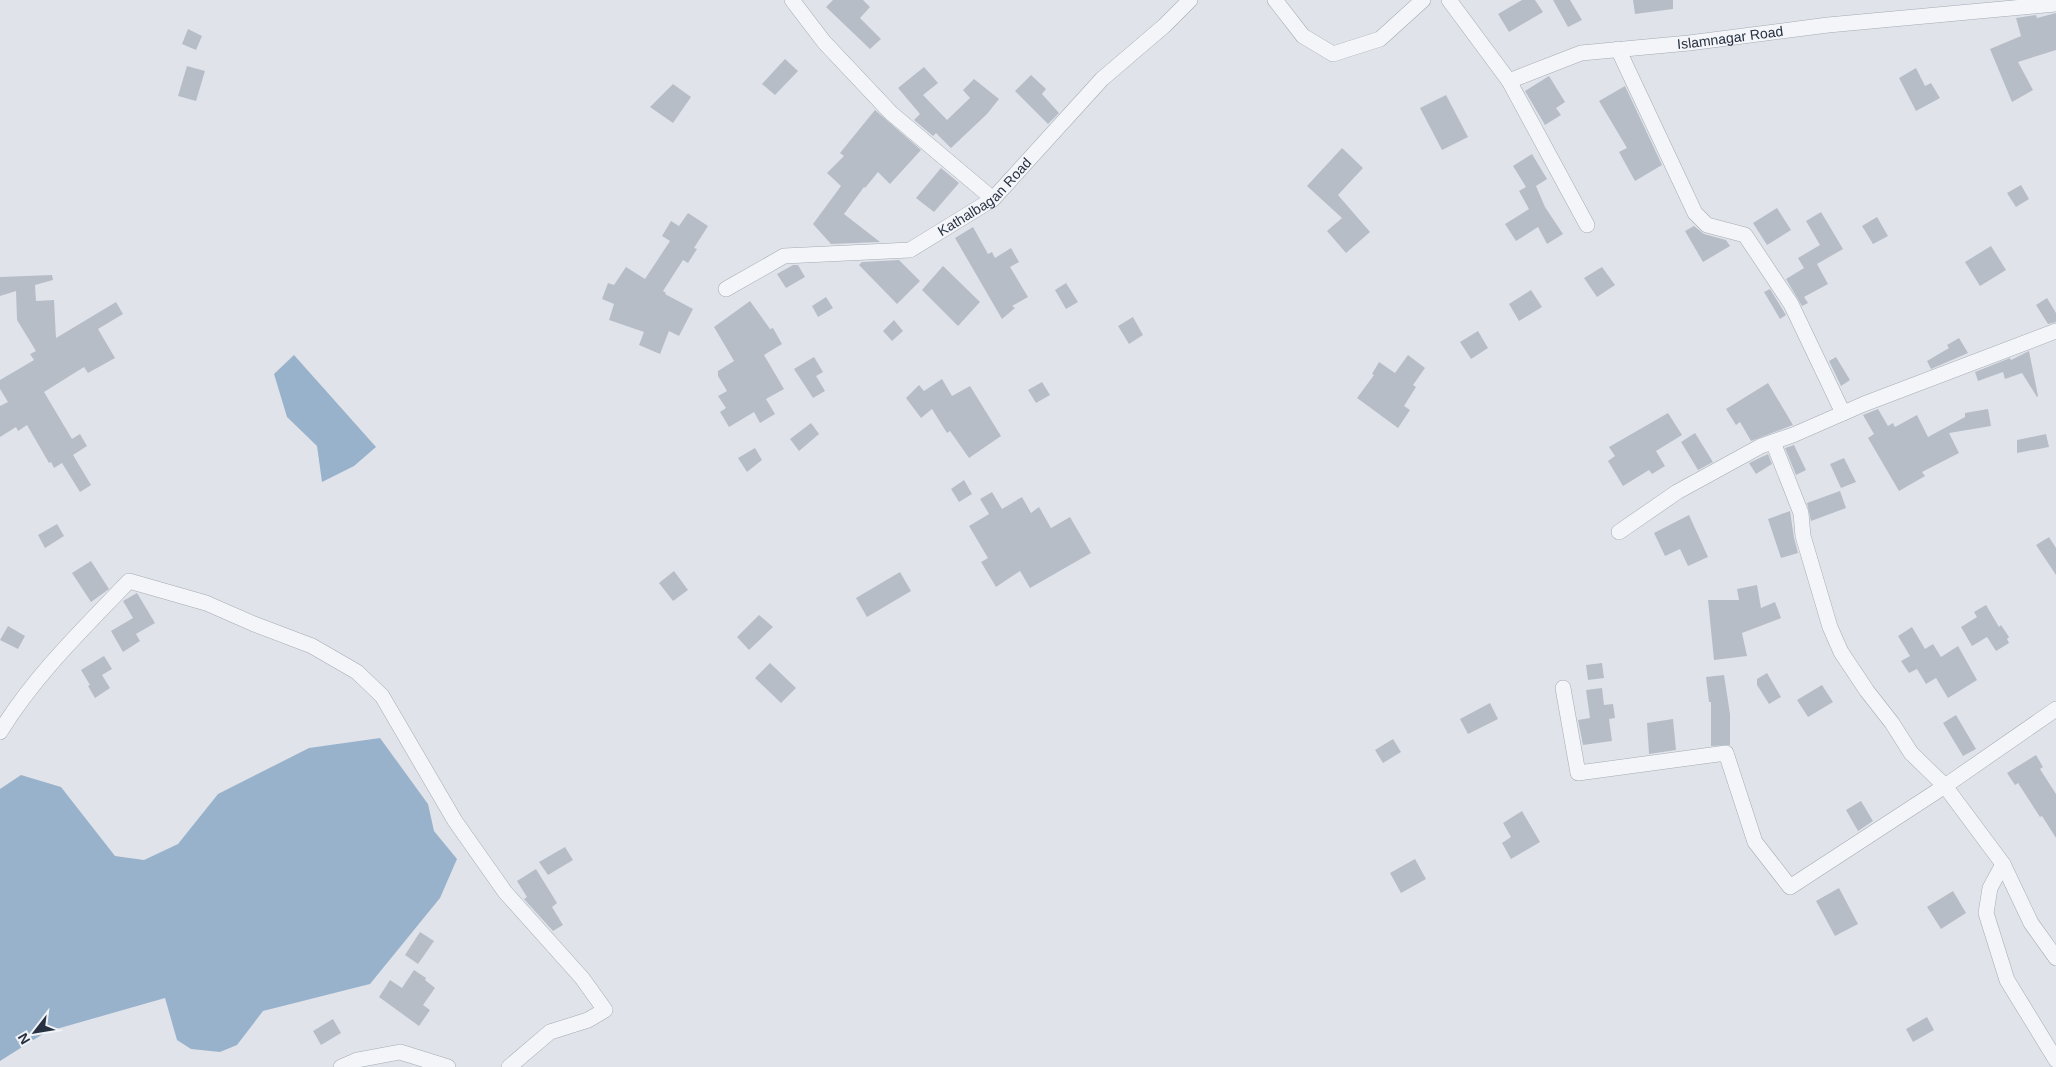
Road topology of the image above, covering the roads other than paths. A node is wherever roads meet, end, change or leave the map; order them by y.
1 (792, 0) edge
2 (1190, 0) edge
3 (1275, 0) edge
4 (1423, 0) edge
5 (1449, 0) edge
6 (2056, 4) edge
7 (1618, 49) junction
8 (1509, 81) junction
9 (993, 199) junction
10 (1587, 225) dead end
11 (726, 289) dead end
12 (2056, 330) edge
13 (1843, 413) junction
14 (1773, 442) junction
15 (1619, 532) dead end
16 (1562, 688) dead end
17 (2056, 709) edge
18 (0, 732) edge
19 (1946, 786) junction
20 (2003, 864) junction
21 (2056, 958) edge
22 (2056, 1060) edge
23 (340, 1067) edge
24 (448, 1067) edge
25 (509, 1067) edge

1 - 9 street
2 - 9 street, Kathalbagan Road
3 - 4 street
5 - 8 street
6 - 7 street, Islamnagar Road
7 - 8 street, Islamnagar Road
7 - 13 street
8 - 10 street
9 - 11 street, Kathalbagan Road
12 - 13 street
13 - 14 street
14 - 15 street
14 - 19 street
16 - 19 street
17 - 19 street
18 - 25 street
19 - 20 street
20 - 21 street
20 - 22 street
23 - 24 street

